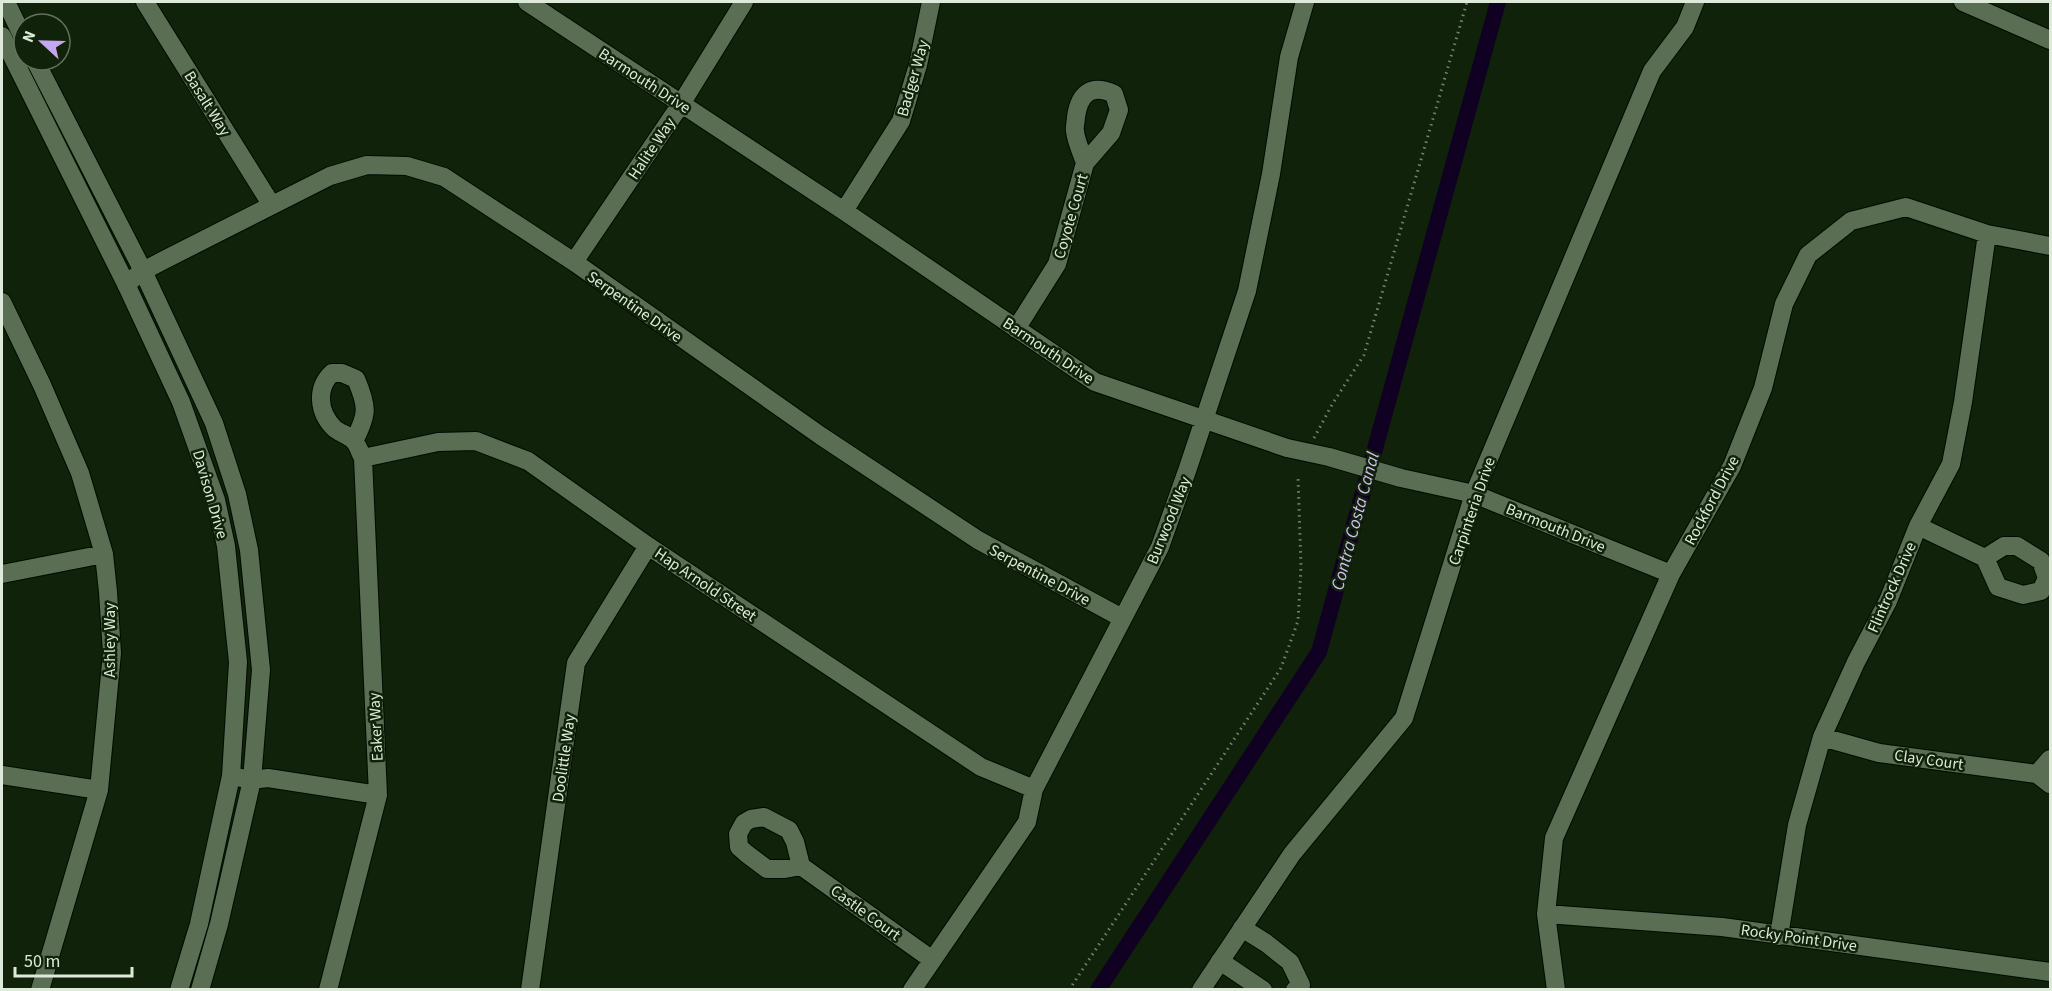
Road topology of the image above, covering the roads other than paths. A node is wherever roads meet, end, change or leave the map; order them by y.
1 (145, 2) edge
2 (527, 2) edge
3 (744, 2) edge
4 (931, 2) edge
5 (1305, 2) edge
6 (1695, 2) edge
7 (1963, 2) edge
8 (2, 36) edge
9 (2050, 40) edge
10 (41, 72) edge
11 (681, 104) junction
12 (1085, 163) dead end
13 (271, 204) junction
14 (844, 211) junction
15 (1987, 234) junction
16 (2050, 246) edge
17 (574, 262) junction
18 (143, 271) junction
19 (126, 284) junction
20 (2, 302) edge
21 (1016, 329) junction
22 (1203, 421) junction
23 (354, 441) dead end
24 (363, 458) junction
25 (1474, 494) junction
26 (1918, 526) junction
27 (648, 546) junction
28 (104, 554) junction
29 (1984, 558) dead end
30 (2, 574) edge
31 (1671, 574) junction
32 (1122, 618) junction
33 (1822, 737) junction
34 (2050, 759) edge
35 (2, 775) edge
36 (231, 776) junction
37 (2044, 779) edge
38 (252, 780) junction
39 (1034, 789) junction
40 (99, 790) junction
41 (378, 795) junction
42 (801, 866) dead end
43 (1546, 914) junction
44 (1242, 928) junction
45 (1779, 936) junction
46 (932, 959) junction
47 (1220, 961) junction
48 (2050, 972) edge
49 (40, 990) edge
50 (179, 990) edge
51 (200, 990) edge
52 (328, 990) edge
53 (530, 990) edge
54 (912, 990) edge
55 (1201, 990) edge
56 (1263, 990) edge
57 (1295, 990) edge
58 (1556, 990) edge

1 - 13 street, Basalt Way
2 - 11 street, Barmouth Drive
3 - 11 street, Halite Way
4 - 14 street, Badger Way
5 - 22 street, Burwood Way
6 - 25 street, Carpinteria Drive
7 - 9 street
8 - 19 street, Davison Drive
10 - 18 street, Davison Drive
11 - 14 street, Barmouth Drive
11 - 17 street, Halite Way
12 - 21 street, Coyote Court
13 - 17 street, Serpentine Drive
13 - 18 street, Serpentine Drive
14 - 21 street, Barmouth Drive
15 - 16 street, Rockford Drive
15 - 26 street, Flintrock Drive
15 - 31 street, Rockford Drive
17 - 32 street, Serpentine Drive
18 - 19 street, Serpentine Drive
18 - 38 street, Davison Drive
19 - 36 street, Davison Drive
20 - 28 street, Ashley Way
21 - 22 street, Barmouth Drive
22 - 25 street, Barmouth Drive
22 - 32 street, Burwood Way
23 - 24 street
24 - 27 street, Hap Arnold Street
24 - 41 street, Eaker Way
25 - 31 street, Barmouth Drive
25 - 44 street, Carpinteria Drive
26 - 29 street
26 - 33 street, Flintrock Drive
27 - 39 street, Hap Arnold Street
27 - 53 street, Doolittle Way
28 - 30 street
28 - 40 street, Ashley Way
31 - 43 street, Rockford Drive
32 - 39 street, Burwood Way
33 - 37 street, Clay Court
33 - 45 street, Flintrock Drive
34 - 37 street, Clay Court
35 - 40 street
36 - 38 street
36 - 50 street, Davison Drive
38 - 41 street
38 - 51 street, Davison Drive
39 - 46 street, Burwood Way
40 - 49 street, Ashley Way
41 - 52 street, Eaker Way
42 - 46 street, Castle Court
43 - 45 street, Rocky Point Drive
43 - 58 street, Rockford Drive
44 - 47 street, Carpinteria Drive
44 - 57 street
45 - 48 street, Rocky Point Drive
46 - 54 street, Burwood Way
47 - 55 street, Carpinteria Drive
47 - 56 street

